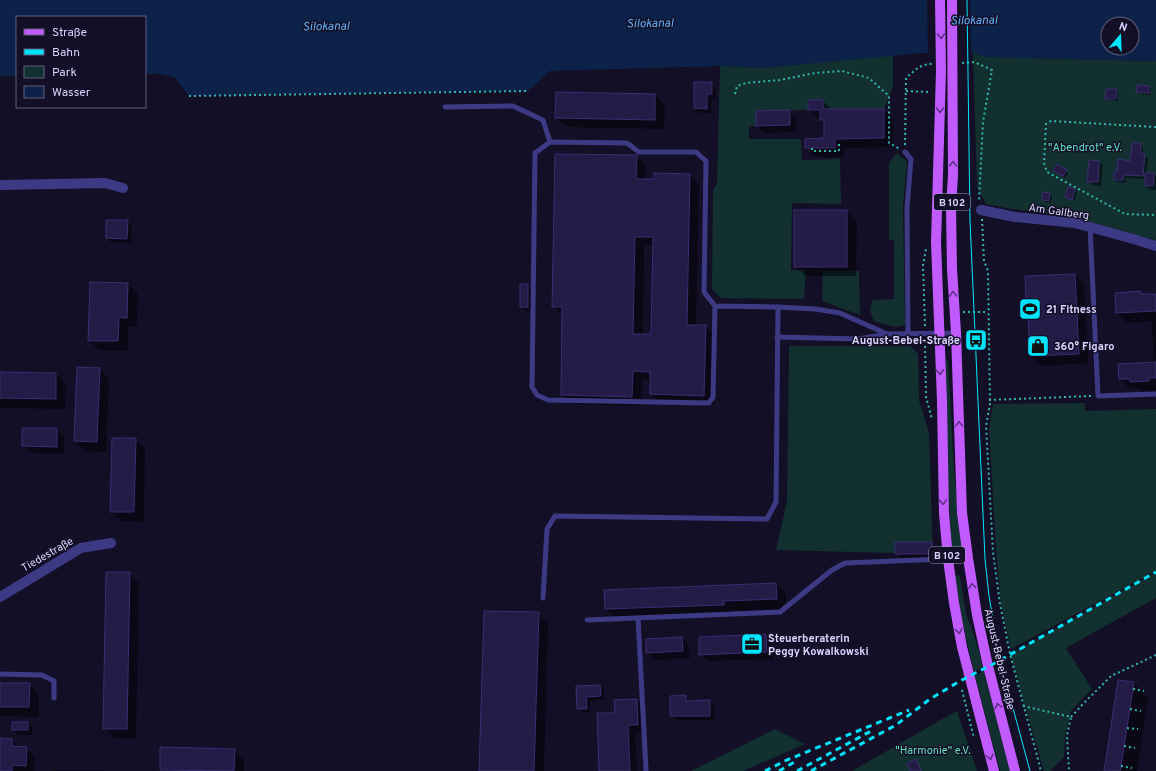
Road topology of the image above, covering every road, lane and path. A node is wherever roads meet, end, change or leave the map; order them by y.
1 (940, 0) edge
2 (952, 0) edge
3 (974, 62) dead end
4 (925, 64) dead end
5 (528, 91) dead end
6 (905, 91) junction
7 (932, 92) dead end
8 (735, 94) dead end
9 (189, 96) dead end
10 (445, 107) dead end
11 (1156, 127) edge
12 (550, 142) junction
13 (839, 143) dead end
14 (812, 148) dead end
15 (905, 152) junction
16 (0, 184) edge
17 (123, 188) dead end
18 (982, 210) junction
19 (1156, 215) edge
20 (1090, 227) junction
21 (1156, 246) edge
22 (715, 306) junction
23 (778, 307) junction
24 (939, 333) junction
25 (956, 333) junction
26 (888, 334) junction
27 (908, 334) junction
28 (777, 337) junction
29 (1156, 394) edge
30 (1098, 396) junction
31 (990, 400) junction
32 (111, 543) dead end
33 (968, 558) junction
34 (948, 559) junction
35 (0, 596) edge
36 (543, 598) dead end
37 (638, 618) junction
38 (587, 620) dead end
39 (1156, 655) edge
40 (0, 674) edge
41 (1133, 689) dead end
42 (1144, 691) dead end
43 (54, 698) dead end
44 (1024, 706) junction
45 (1130, 709) dead end
46 (1141, 711) dead end
47 (1071, 717) junction
48 (1127, 728) dead end
49 (1138, 729) dead end
50 (1124, 746) dead end
51 (1135, 748) dead end
52 (1121, 766) dead end
53 (1132, 768) dead end
54 (646, 770) edge
55 (994, 771) edge
56 (1015, 771) edge
57 (1042, 771) edge
58 (1070, 771) edge

1 -> 24 main road, B 102
25 -> 2 main road, August-Bebel-Straße / B 102
3 - 18 path
4 - 6 path
5 - 9 path
6 - 7 path
6 - 15 path
8 - 15 path
10 - 12 lane
11 - 19 path
12 - 22 lane
12 - 22 lane
13 - 14 path
15 - 27 lane
16 - 17 street
18 - 20 street, Am Gallberg
18 - 31 path
20 - 21 street, Am Gallberg
20 - 30 lane
22 - 23 lane
23 - 26 lane
23 - 28 lane
24 - 25 lane
24 - 27 lane
24 -> 34 main road, B 102
33 -> 25 main road, August-Bebel-Straße / B 102
26 - 27 lane
26 - 28 lane
28 - 36 lane
29 - 30 lane
30 - 31 path
31 - 44 path
32 - 35 street, Tiedestraße
33 - 34 lane
56 -> 33 main road, August-Bebel-Straße / B 102
34 - 37 lane
34 -> 55 main road, B 102
37 - 38 lane
37 - 54 lane
39 - 47 path
40 - 43 lane
41 - 42 path
44 - 47 path
44 - 57 path
45 - 46 path
47 - 58 path
48 - 49 path
50 - 51 path
52 - 53 path

